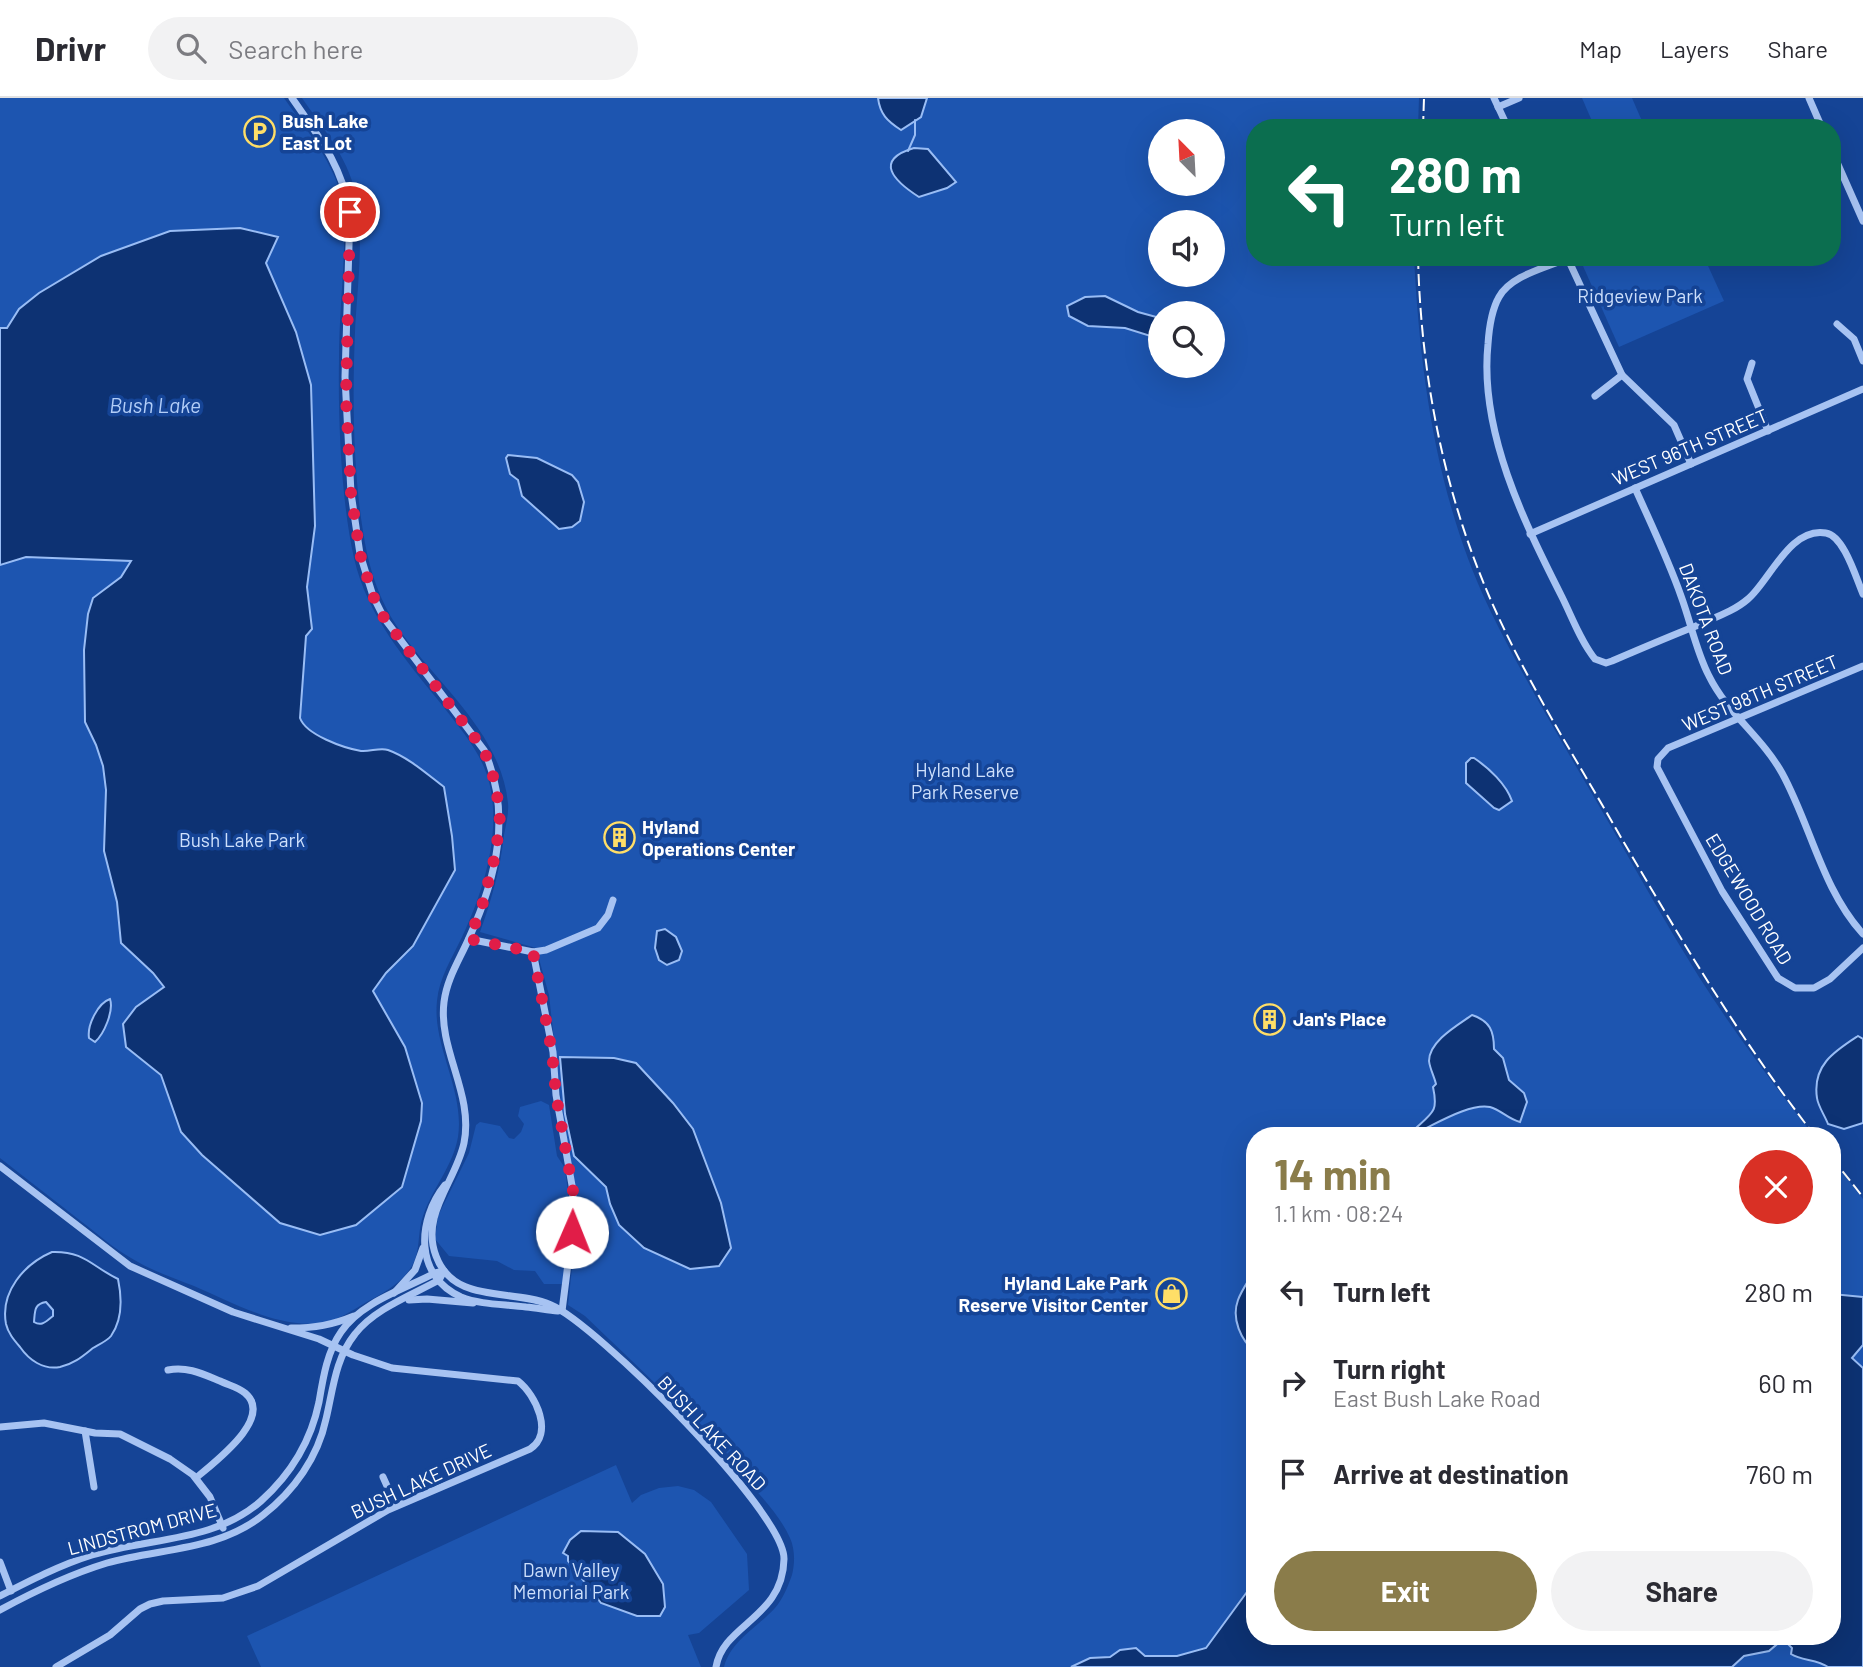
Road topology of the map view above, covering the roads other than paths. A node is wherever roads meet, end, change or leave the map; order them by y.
1 (292, 98) edge
2 (1494, 98) edge
3 (1519, 98) edge
4 (1809, 98) edge
5 (1498, 107) junction
6 (1504, 119) edge
7 (1818, 119) edge
8 (1841, 171) edge
9 (1863, 221) edge
10 (1549, 266) edge
11 (1571, 266) edge
12 (1837, 324) dead end
13 (1863, 361) edge
14 (1752, 363) dead end
15 (1622, 376) junction
16 (1863, 389) edge
17 (1595, 396) dead end
18 (1768, 430) junction
19 (1692, 464) junction
20 (1635, 488) junction
21 (1530, 534) junction
22 (1863, 594) edge
23 (1691, 628) junction
24 (1863, 666) edge
25 (1740, 718) junction
26 (1668, 748) joint
27 (613, 900) dead end
28 (1863, 934) edge
29 (469, 939) junction
30 (1863, 948) edge
31 (533, 952) junction
32 (0, 1166) edge
33 (448, 1181) junction
34 (423, 1244) junction
35 (444, 1271) junction
36 (437, 1276) junction
37 (393, 1294) junction
38 (486, 1303) junction
39 (395, 1305) junction
40 (562, 1311) junction
41 (361, 1312) junction
42 (282, 1328) junction
43 (340, 1348) junction
44 (168, 1370) dead end
45 (0, 1427) edge
46 (85, 1431) junction
47 (383, 1477) dead end
48 (196, 1478) junction
49 (94, 1487) dead end
50 (396, 1506) junction
51 (222, 1525) junction
52 (226, 1535) junction
53 (0, 1562) edge
54 (11, 1591) junction
55 (0, 1597) edge
56 (0, 1610) edge
57 (56, 1667) edge
58 (716, 1667) edge

1 - 29 street
2 - 5 street
3 - 5 street
4 - 7 street
5 - 6 street
8 - 9 street
10 - 21 street
11 - 15 street
12 - 13 street
14 - 18 street
15 - 17 street
15 - 19 street
16 - 18 street, WEST 96TH STREET
18 - 19 street, WEST 96TH STREET
19 - 20 street, WEST 96TH STREET
20 - 21 street, WEST 96TH STREET
20 - 23 street, DAKOTA ROAD
21 - 23 street
22 - 23 street
23 - 25 street, DAKOTA ROAD
24 - 25 street, WEST 98TH STREET
25 - 26 street, WEST 98TH STREET
25 - 28 street, DAKOTA ROAD
26 - 30 street, EDGEWOOD ROAD
27 - 31 street
29 - 31 street
29 - 33 street
31 - 40 street
32 - 42 street
33 - 34 street
33 - 35 street
34 - 36 street
34 - 37 street
35 - 36 street
35 - 40 street, BUSH LAKE ROAD
36 - 37 street, LINDSTROM DRIVE
36 - 38 street
36 - 39 street, LINDSTROM DRIVE
37 - 41 street, LINDSTROM DRIVE
38 - 39 street
38 - 40 street
39 - 43 street, LINDSTROM DRIVE
40 - 58 street, BUSH LAKE ROAD
41 - 42 street
41 - 43 street, LINDSTROM DRIVE
42 - 43 street
43 - 50 street, BUSH LAKE DRIVE
43 - 51 street, LINDSTROM DRIVE
43 - 52 street, LINDSTROM DRIVE
44 - 48 street
45 - 46 street
46 - 48 street
46 - 49 street
47 - 50 street
48 - 51 street
50 - 57 street, BUSH LAKE DRIVE
51 - 52 street
51 - 54 street, LINDSTROM DRIVE
52 - 56 street, LINDSTROM DRIVE
53 - 54 street
54 - 55 street, LINDSTROM DRIVE

